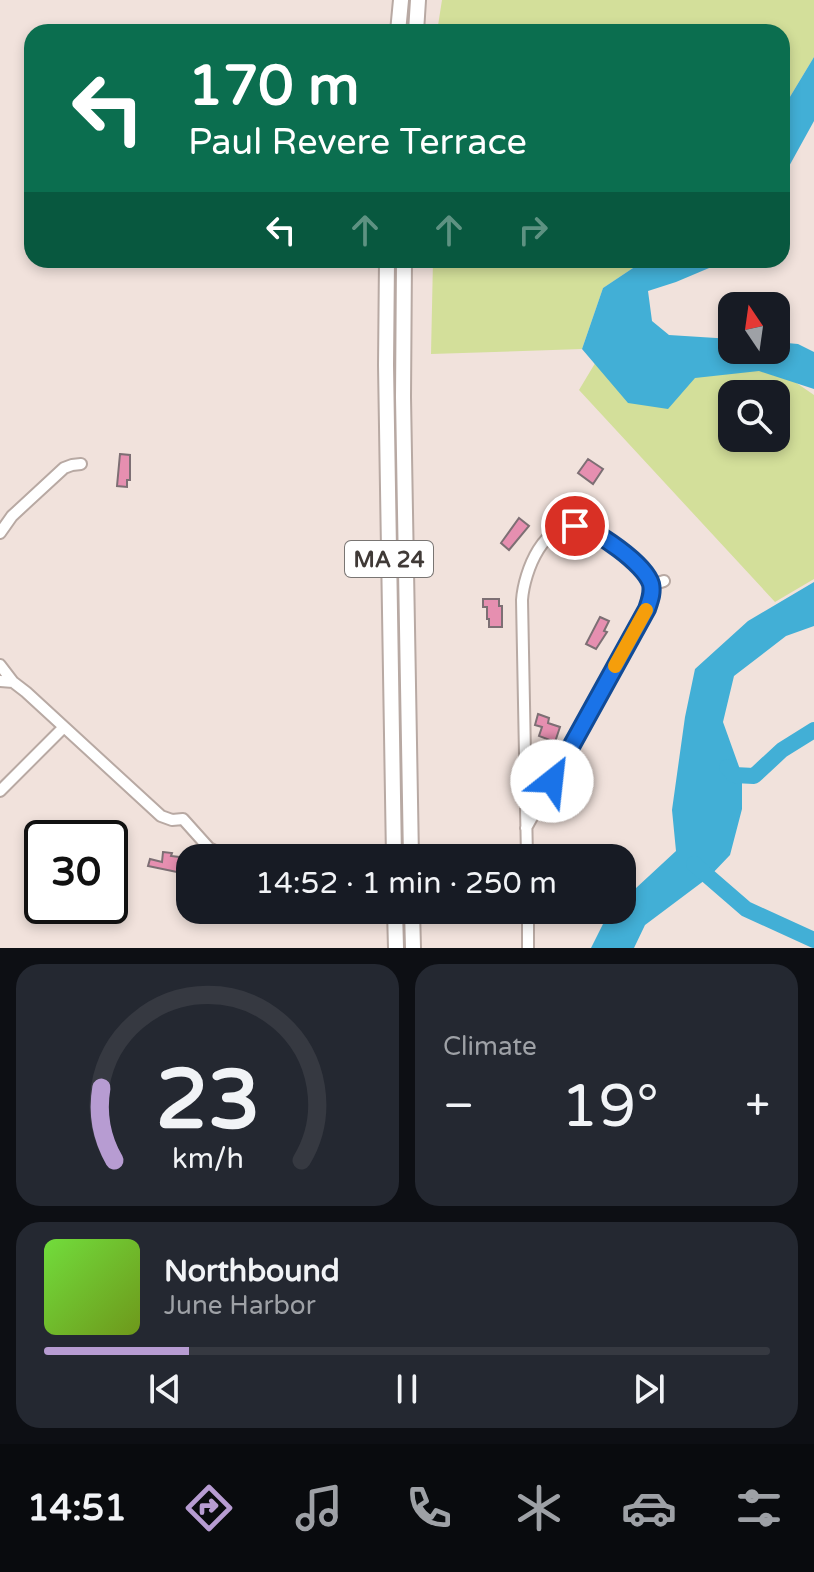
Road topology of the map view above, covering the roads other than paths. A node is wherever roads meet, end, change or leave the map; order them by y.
1 (401, 0) edge
2 (418, 0) edge
3 (399, 24) edge
4 (416, 24) edge
5 (387, 268) edge
6 (404, 268) edge
7 (81, 464) dead end
8 (573, 507) dead end
9 (575, 526) junction
10 (0, 533) edge
11 (664, 581) dead end
12 (651, 585) junction
13 (0, 665) edge
14 (0, 681) edge
15 (13, 682) junction
16 (64, 727) junction
17 (0, 791) edge
18 (526, 828) junction
19 (205, 844) edge
20 (394, 844) edge
21 (411, 844) edge
22 (527, 844) edge
23 (395, 924) edge
24 (412, 924) edge
25 (528, 924) edge
26 (396, 948) edge
27 (413, 948) edge
28 (528, 948) edge

1 - 3 highway
2 - 4 highway
5 - 20 highway, MA 24
6 - 21 highway, MA 24
7 - 10 street
8 - 9 street
9 - 12 street
9 - 18 street
11 - 12 street
12 - 18 street
13 - 15 street
14 - 15 street
15 - 16 street
16 - 17 street
16 - 19 street
18 - 22 street
23 - 26 highway
24 - 27 highway
25 - 28 street

